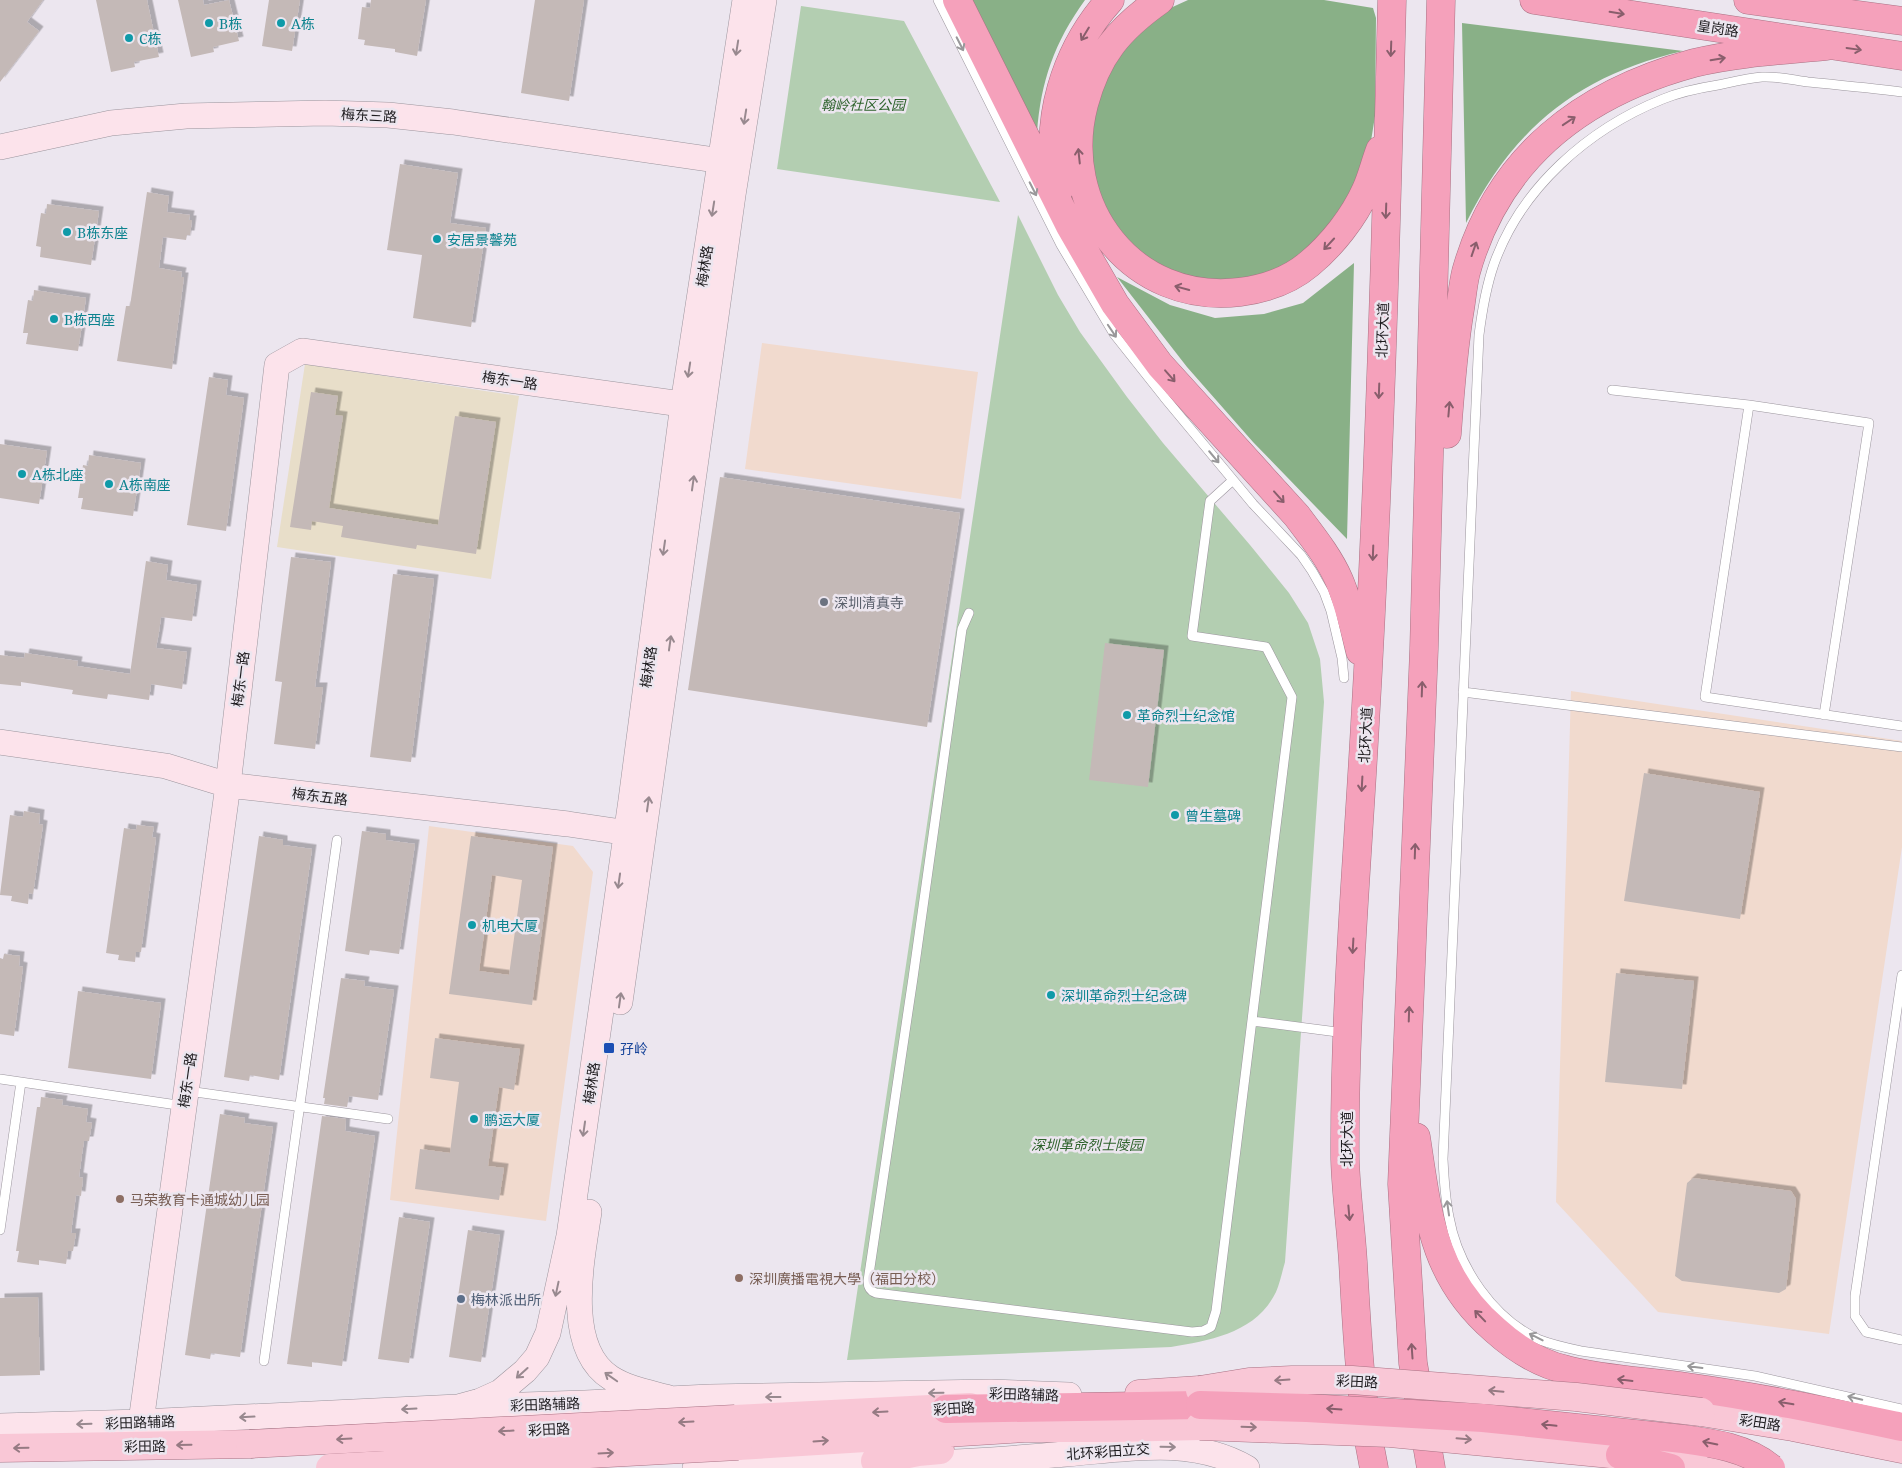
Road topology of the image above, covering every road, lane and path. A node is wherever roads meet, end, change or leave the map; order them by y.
1 (745, 0) edge
2 (764, 0) edge
3 (938, 0) edge
4 (957, 0) edge
5 (1110, 0) edge
6 (1160, 0) edge
7 (1392, 0) edge
8 (1441, 0) edge
9 (1534, 0) edge
10 (1748, 0) edge
11 (1902, 20) edge
12 (1826, 46) junction
13 (1902, 56) edge
14 (1902, 92) edge
15 (1389, 123) junction
16 (0, 147) edge
17 (729, 162) junction
18 (1070, 226) junction
19 (1612, 390) dead end
20 (694, 405) junction
21 (1749, 405) junction
22 (1233, 480) junction
23 (969, 613) dead end
24 (1424, 649) junction
25 (1344, 678) dead end
26 (1463, 692) junction
27 (1367, 701) junction
28 (1824, 715) junction
29 (1902, 726) edge
30 (0, 742) edge
31 (1902, 747) edge
32 (228, 785) junction
33 (635, 834) junction
34 (337, 840) dead end
35 (1902, 975) edge
36 (1252, 1021) junction
37 (1348, 1034) junction
38 (1407, 1056) junction
39 (0, 1079) edge
40 (21, 1082) junction
41 (185, 1098) junction
42 (299, 1107) junction
43 (388, 1120) dead end
44 (0, 1230) edge
45 (577, 1237) junction
46 (1902, 1340) edge
47 (264, 1361) dead end
48 (1090, 1396) junction
49 (673, 1399) junction
50 (585, 1403) junction
51 (524, 1405) junction
52 (458, 1407) junction
53 (1200, 1407) junction
54 (946, 1409) junction
55 (1902, 1410) edge
56 (141, 1422) junction
57 (0, 1426) edge
58 (1115, 1428) junction
59 (1902, 1428) edge
60 (0, 1448) edge
61 (1902, 1449) edge
62 (1620, 1455) joint
63 (875, 1461) junction
64 (1683, 1465) edge
65 (330, 1468) edge
66 (542, 1468) edge
67 (584, 1468) edge
68 (695, 1468) edge
69 (1247, 1468) edge
70 (1374, 1468) edge
71 (1431, 1468) edge
72 (1752, 1468) edge
73 (1771, 1468) edge

1 -> 17 main road, 梅林路
2 -> 17 main road, 梅林路
3 -> 22 lane
4 - 18 highway
5 -> 18 highway
15 -> 6 highway
7 -> 15 highway, 北环大道
8 - 24 highway
9 -> 12 highway, 皇岗路
10 - 11 highway
12 -> 13 highway, 皇岗路
24 -> 12 highway
14 - 26 lane
15 -> 27 highway, 北环大道
16 - 17 main road, 梅东三路
17 - 20 main road, 梅林路
18 -> 27 highway
19 - 21 lane
20 - 32 main road, 梅东一路
20 - 33 main road, 梅林路
21 - 28 lane
21 - 28 lane
22 - 25 lane
22 - 36 lane
23 - 36 lane
38 -> 24 highway
26 - 31 lane
55 -> 26 lane
27 -> 37 highway, 北环大道
28 - 29 lane
30 - 32 main road, 梅东五路
32 - 33 main road, 梅东五路
32 - 41 main road, 梅东一路
33 - 45 main road, 梅林路
34 - 42 lane
35 - 46 lane
36 - 37 lane
37 -> 70 highway, 北环大道
59 -> 38 highway
71 -> 38 highway
39 - 40 lane
40 - 41 lane
40 - 44 lane
41 - 42 lane
41 - 56 main road, 梅东一路
42 - 43 lane
42 - 47 lane
49 -> 45 main road, 梅林路
45 -> 52 main road, 梅林路
48 -> 49 main road, 彩田路辅路
48 - 53 main road, 彩田路
48 - 54 main road, 彩田路
49 - 50 main road, 彩田路辅路
50 - 51 main road, 彩田路辅路
50 - 67 main road
51 - 52 main road, 彩田路辅路
51 - 66 main road
52 -> 56 main road, 彩田路辅路
53 - 54 highway
53 - 58 main road, 彩田路
61 -> 53 main road, 彩田路, bridge
53 -> 62 main road, 彩田路, bridge
73 -> 53 highway, bridge
54 -> 60 main road, 彩田路, bridge
56 -> 57 main road, 彩田路辅路
58 - 63 main road
65 -> 58 main road, 彩田路, bridge
62 - 64 highway, bridge
63 - 68 main road
63 -> 69 main road, 北环彩田立交
64 - 72 main road

